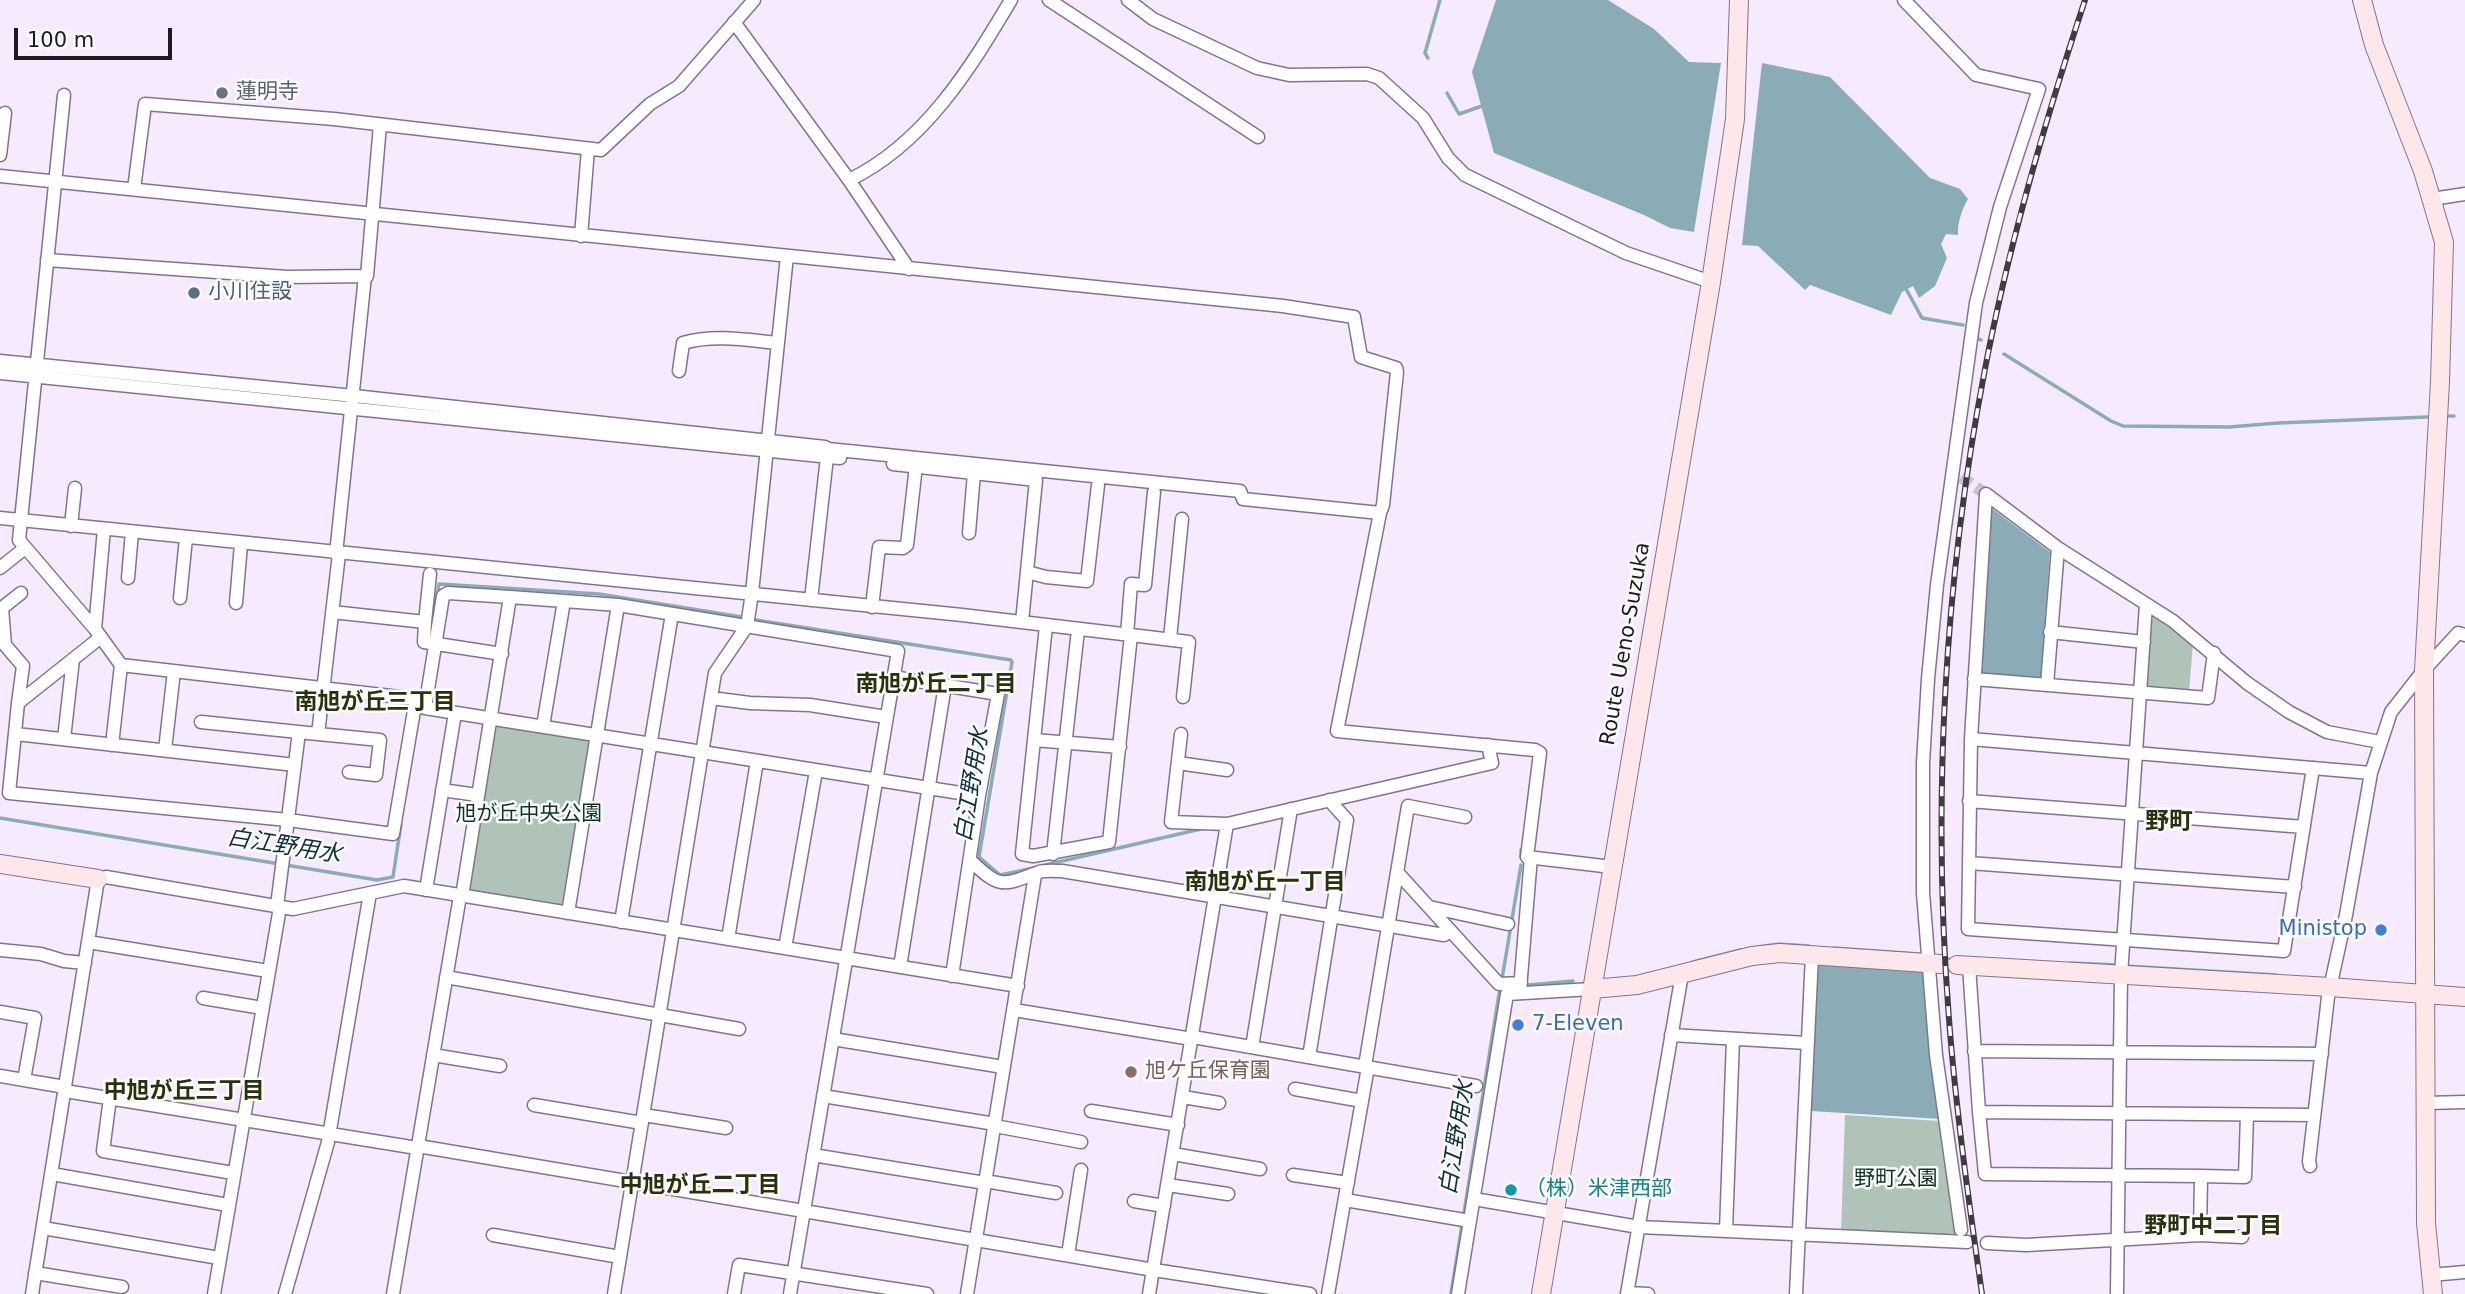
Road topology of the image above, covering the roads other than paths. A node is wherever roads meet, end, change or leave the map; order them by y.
1 (754, 0) edge
2 (1011, 0) edge
3 (1049, 0) edge
4 (1128, 0) edge
5 (1739, 0) edge
6 (1904, 0) edge
7 (2362, 0) edge
8 (734, 22) junction
9 (64, 95) dead end
10 (5, 113) dead end
11 (380, 125) junction
12 (1258, 137) dead end
13 (588, 149) junction
14 (0, 155) edge
15 (0, 176) edge
16 (849, 180) junction
17 (55, 181) junction
18 (134, 189) junction
19 (2465, 194) edge
20 (2432, 199) junction
21 (373, 214) junction
22 (581, 236) junction
23 (787, 256) junction
24 (47, 260) junction
25 (909, 269) junction
26 (365, 276) junction
27 (1711, 282) junction
28 (778, 343) junction
29 (0, 361) edge
30 (35, 370) junction
31 (679, 371) dead end
32 (0, 373) edge
33 (353, 402) junction
34 (767, 446) junction
35 (827, 457) junction
36 (916, 466) junction
37 (974, 473) junction
38 (1098, 485) dead end
39 (75, 488) dead end
40 (1154, 492) dead end
41 (1380, 513) junction
42 (0, 518) edge
43 (1182, 519) dead end
44 (20, 520) junction
45 (71, 526) junction
46 (104, 529) junction
47 (132, 532) junction
48 (969, 533) dead end
49 (186, 538) junction
50 (241, 544) junction
51 (25, 548) junction
52 (2058, 548) junction
53 (337, 554) junction
54 (0, 568) edge
55 (1027, 572) junction
56 (429, 573) dead end
57 (128, 579) dead end
58 (21, 593) dead end
59 (752, 593) junction
60 (510, 597) junction
61 (180, 598) dead end
62 (811, 600) junction
63 (564, 601) junction
64 (236, 603) dead end
65 (2146, 604) junction
66 (618, 605) junction
67 (872, 607) junction
68 (332, 612) junction
69 (672, 614) junction
70 (425, 622) junction
71 (1022, 622) junction
72 (747, 626) junction
73 (1046, 626) junction
74 (1078, 630) junction
75 (2050, 632) junction
76 (98, 633) junction
77 (1129, 635) junction
78 (2465, 635) edge
79 (1170, 639) junction
80 (2144, 642) junction
81 (430, 643) junction
82 (3, 647) edge
83 (2214, 653) junction
84 (502, 654) junction
85 (74, 659) junction
86 (121, 665) junction
87 (2424, 670) junction
88 (174, 671) junction
89 (893, 677) junction
90 (1974, 679) junction
91 (945, 685) junction
92 (2047, 685) junction
93 (323, 688) junction
94 (2140, 693) junction
95 (1183, 697) dead end
96 (711, 698) junction
97 (421, 700) junction
98 (19, 703) junction
99 (455, 713) junction
100 (492, 718) junction
101 (887, 718) junction
102 (201, 722) dead end
103 (543, 726) junction
104 (299, 732) junction
105 (16, 734) junction
106 (318, 734) junction
107 (1181, 734) dead end
108 (597, 735) junction
109 (64, 739) junction
110 (1971, 739) junction
111 (1034, 740) junction
112 (2380, 742) junction
113 (650, 743) junction
114 (1065, 743) junction
115 (112, 744) junction
116 (1488, 745) junction
117 (1120, 747) junction
118 (164, 750) junction
119 (703, 752) junction
120 (2136, 753) junction
121 (757, 761) junction
122 (1178, 764) junction
123 (295, 765) junction
124 (2313, 768) junction
125 (1227, 770) dead end
126 (816, 771) junction
127 (349, 772) dead end
128 (2371, 773) junction
129 (875, 780) junction
130 (929, 788) junction
131 (442, 790) junction
132 (5, 793) edge
133 (477, 795) junction
134 (979, 796) junction
135 (1329, 800) junction
136 (1969, 801) junction
137 (1291, 809) junction
138 (2132, 814) junction
139 (1465, 817) dead end
140 (288, 820) junction
141 (1223, 825) junction
142 (2304, 827) junction
143 (1054, 854) junction
144 (1033, 856) junction
145 (1531, 857) junction
146 (970, 860) junction
147 (1969, 863) junction
148 (0, 864) edge
149 (1612, 867) junction
150 (1397, 872) junction
151 (1037, 874) junction
152 (2127, 874) junction
153 (98, 879) junction
154 (2295, 887) junction
155 (426, 890) junction
156 (370, 893) junction
157 (1216, 895) junction
158 (461, 896) junction
159 (278, 906) junction
160 (1275, 906) junction
161 (1429, 907) junction
162 (568, 913) junction
163 (1332, 916) junction
164 (621, 922) junction
165 (1508, 924) dead end
166 (1389, 925) junction
167 (674, 930) junction
168 (1451, 931) junction
169 (728, 939) junction
170 (2123, 940) junction
171 (88, 942) junction
172 (785, 948) junction
173 (0, 950) edge
174 (1812, 955) junction
175 (846, 958) junction
176 (85, 963) junction
177 (1949, 965) junction
178 (900, 967) junction
179 (2121, 969) junction
180 (268, 971) junction
181 (1682, 974) junction
182 (952, 976) junction
183 (446, 977) junction
184 (2331, 981) junction
185 (1017, 986) junction
186 (1521, 988) junction
187 (1592, 989) junction
188 (2426, 993) junction
189 (203, 998) dead end
190 (2465, 998) edge
191 (262, 1008) junction
192 (1014, 1010) junction
193 (0, 1012) edge
194 (659, 1016) junction
195 (739, 1029) dead end
196 (1671, 1035) junction
197 (1192, 1038) junction
198 (833, 1039) junction
199 (1733, 1039) junction
200 (1807, 1043) junction
201 (1252, 1047) junction
202 (1974, 1051) junction
203 (2119, 1052) junction
204 (2322, 1054) junction
205 (433, 1055) junction
206 (1309, 1057) junction
207 (500, 1066) dead end
208 (1366, 1066) junction
209 (1003, 1067) junction
210 (0, 1076) edge
211 (24, 1080) junction
212 (1476, 1086) dead end
213 (65, 1089) junction
214 (1295, 1089) dead end
215 (823, 1096) junction
216 (1183, 1097) junction
217 (110, 1098) junction
218 (1362, 1101) junction
219 (1219, 1102) dead end
220 (2465, 1102) edge
221 (2426, 1103) junction
222 (534, 1105) dead end
223 (1091, 1111) dead end
224 (1979, 1112) junction
225 (2118, 1113) junction
226 (2246, 1115) junction
227 (2314, 1115) junction
228 (242, 1119) junction
229 (643, 1119) junction
230 (995, 1125) junction
231 (1178, 1125) junction
232 (726, 1128) dead end
233 (330, 1134) junction
234 (1081, 1142) dead end
235 (418, 1147) junction
236 (1173, 1154) junction
237 (813, 1155) junction
238 (2310, 1166) dead end
239 (1261, 1169) dead end
240 (1081, 1170) dead end
241 (233, 1173) junction
242 (52, 1174) junction
243 (1293, 1175) dead end
244 (2118, 1175) junction
245 (2200, 1176) junction
246 (985, 1182) junction
247 (632, 1183) junction
248 (1348, 1183) junction
249 (1168, 1185) junction
250 (1056, 1193) dead end
251 (1228, 1194) dead end
252 (1474, 1199) junction
253 (1345, 1200) junction
254 (1134, 1201) dead end
255 (228, 1205) junction
256 (1164, 1206) junction
257 (804, 1210) junction
258 (1555, 1214) junction
259 (1465, 1221) junction
260 (1639, 1227) junction
261 (43, 1228) junction
262 (1961, 1230) dead end
263 (1726, 1231) junction
264 (493, 1235) dead end
265 (1798, 1235) junction
266 (2200, 1235) junction
267 (2242, 1237) dead end
268 (976, 1238) junction
269 (2118, 1241) junction
270 (1967, 1242) dead end
271 (1987, 1243) dead end
272 (1068, 1255) junction
273 (620, 1257) junction
274 (219, 1258) junction
275 (1154, 1270) junction
276 (793, 1272) junction
277 (2465, 1272) edge
278 (35, 1273) junction
279 (2431, 1275) junction
280 (122, 1287) dead end
281 (32, 1294) edge
282 (214, 1294) edge
283 (285, 1294) edge
284 (393, 1294) edge
285 (614, 1294) edge
286 (734, 1294) edge
287 (790, 1294) edge
288 (927, 1294) edge
289 (967, 1294) edge
290 (1149, 1294) edge
291 (1310, 1294) edge
292 (1328, 1294) edge
293 (1458, 1294) edge
294 (1541, 1294) edge
295 (1627, 1294) edge
296 (1648, 1294) edge
297 (1796, 1294) edge
298 (2117, 1294) edge
299 (2432, 1294) edge

1 - 8 street
2 - 16 street
3 - 12 street
4 - 27 street
5 - 27 street, Route Ueno-Suzuka
6 - 177 street
7 - 20 street
8 - 13 street
8 - 16 street
9 - 17 street
10 - 14 street
11 - 13 street
11 - 18 street
11 - 21 street
13 - 22 street
15 - 17 street
16 - 25 street
17 - 18 street
17 - 24 street
18 - 21 street
19 - 20 street
20 - 87 street
21 - 22 street
21 - 26 street
22 - 23 street
23 - 25 street
23 - 28 street
24 - 26 street
24 - 30 street
25 - 41 street
26 - 33 street
27 - 149 street, Route Ueno-Suzuka
28 - 31 street
28 - 34 street
29 - 30 street
30 - 32 street
30 - 33 street
30 - 44 street
33 - 34 street
33 - 53 street
34 - 35 street
34 - 41 street
34 - 59 street
35 - 36 street
35 - 62 street
36 - 37 street
36 - 67 street
37 - 48 street
37 - 55 street
38 - 55 street
39 - 45 street
40 - 77 street
41 - 116 street
42 - 44 street
43 - 79 street
44 - 45 street
44 - 51 street
45 - 46 street
46 - 47 street
46 - 76 street
47 - 49 street
47 - 57 street
49 - 50 street
49 - 61 street
50 - 53 street
50 - 64 street
51 - 54 street
51 - 76 street
52 - 65 street
52 - 75 street
52 - 90 street
53 - 59 street
53 - 68 street
55 - 71 street
56 - 70 street
58 - 82 street
59 - 62 street
59 - 72 street
60 - 63 street
60 - 81 street
60 - 84 street
62 - 67 street
63 - 66 street
63 - 103 street
65 - 80 street
65 - 83 street
66 - 69 street
66 - 108 street
67 - 71 street
68 - 70 street
68 - 93 street
69 - 72 street
69 - 113 street
70 - 81 street
71 - 73 street
72 - 89 street
72 - 96 street
73 - 74 street
73 - 111 street
74 - 77 street
74 - 114 street
75 - 80 street
75 - 92 street
76 - 85 street
76 - 86 street
77 - 79 street
77 - 117 street
78 - 87 street
79 - 95 street
80 - 94 street
81 - 84 street
81 - 97 street
82 - 98 street
83 - 94 street
83 - 112 street
84 - 100 street
85 - 98 street
85 - 109 street
86 - 88 street
86 - 115 street
87 - 112 street
87 - 188 street
88 - 93 street
88 - 118 street
89 - 91 street
89 - 101 street
90 - 92 street
90 - 110 street
91 - 130 street
91 - 134 street
92 - 94 street
93 - 97 street
93 - 106 street
94 - 120 street
96 - 101 street
96 - 119 street
97 - 99 street
97 - 140 street
98 - 105 street
99 - 100 street
99 - 131 street
100 - 103 street
100 - 133 street
101 - 129 street
102 - 104 street
103 - 108 street
104 - 106 street
104 - 123 street
105 - 109 street
105 - 132 street
106 - 127 street
107 - 122 street
108 - 113 street
108 - 162 street
109 - 115 street
110 - 120 street
110 - 136 street
111 - 114 street
111 - 144 street
112 - 128 street
113 - 119 street
113 - 164 street
114 - 117 street
114 - 143 street
115 - 118 street
116 - 135 street
116 - 145 street
117 - 143 street
118 - 123 street
119 - 121 street
119 - 167 street
120 - 124 street
120 - 138 street
121 - 126 street
121 - 169 street
122 - 125 street
122 - 141 street
123 - 140 street
124 - 128 street
124 - 142 street
126 - 129 street
126 - 172 street
128 - 184 street
129 - 130 street
129 - 175 street
130 - 134 street
130 - 178 street
131 - 133 street
131 - 155 street
132 - 140 street
133 - 158 street
134 - 146 street
135 - 137 street
135 - 163 street
136 - 138 street
136 - 147 street
137 - 141 street
137 - 160 street
138 - 142 street
138 - 152 street
139 - 150 street
140 - 159 street
141 - 157 street
142 - 154 street
143 - 144 street
144 - 151 street
145 - 149 street
145 - 186 street
146 - 151 street
146 - 182 street
147 - 152 street
147 - 170 street
148 - 153 street
149 - 187 street, Route Ueno-Suzuka
150 - 161 street
150 - 166 street
151 - 157 street
151 - 185 street
152 - 154 street
152 - 170 street
153 - 159 street
153 - 171 street
154 - 170 street
155 - 156 street
155 - 158 street
156 - 159 street
156 - 233 street
157 - 160 street
157 - 197 street
158 - 162 street
158 - 183 street
159 - 180 street
160 - 163 street
160 - 201 street
161 - 165 street
161 - 168 street
162 - 164 street
163 - 166 street
163 - 206 street
164 - 167 street
166 - 168 street
166 - 208 street
167 - 169 street
167 - 194 street
168 - 186 street
169 - 172 street
170 - 179 street
171 - 176 street
171 - 180 street
172 - 175 street
173 - 176 street
174 - 177 street
174 - 181 street
174 - 200 street
175 - 178 street
175 - 198 street
176 - 213 street
177 - 179 street
177 - 202 street
177 - 262 street
178 - 182 street
179 - 184 street
179 - 203 street
180 - 191 street
181 - 187 street
181 - 196 street
182 - 185 street
183 - 194 street
183 - 205 street
184 - 188 street
184 - 204 street
185 - 192 street
186 - 187 street
186 - 252 street
187 - 258 street, Route Ueno-Suzuka
188 - 190 street
188 - 221 street
189 - 191 street
191 - 228 street
192 - 197 street
192 - 209 street
193 - 211 street
194 - 195 street
194 - 229 street
196 - 199 street
196 - 260 street
197 - 201 street
197 - 216 street
198 - 209 street
198 - 215 street
199 - 200 street
199 - 263 street
200 - 265 street
201 - 206 street
202 - 203 street
202 - 224 street
203 - 204 street
203 - 225 street
204 - 227 street
205 - 207 street
205 - 235 street
206 - 208 street
208 - 212 street
208 - 218 street
209 - 230 street
210 - 211 street
211 - 213 street
213 - 217 street
213 - 242 street
214 - 218 street
215 - 230 street
215 - 237 street
216 - 219 street
216 - 231 street
217 - 228 street
217 - 241 street
218 - 248 street
220 - 221 street
221 - 279 street
222 - 229 street
223 - 231 street
224 - 225 street
224 - 244 street
225 - 226 street
225 - 244 street
226 - 227 street
226 - 245 street
227 - 238 street
228 - 233 street
228 - 241 street
229 - 232 street
229 - 247 street
230 - 234 street
230 - 246 street
231 - 236 street
233 - 235 street
233 - 283 street
235 - 247 street
235 - 284 street
236 - 239 street
236 - 249 street
237 - 246 street
237 - 257 street
240 - 272 street
241 - 255 street
242 - 255 street
242 - 261 street
243 - 248 street
244 - 245 street
244 - 269 street
245 - 266 street
246 - 250 street
246 - 268 street
247 - 257 street
247 - 273 street
248 - 253 street
249 - 251 street
249 - 256 street
252 - 258 street
252 - 259 street
253 - 259 street
253 - 292 street
254 - 256 street
255 - 274 street
256 - 275 street
257 - 268 street
257 - 276 street
258 - 260 street
258 - 294 street, Route Ueno-Suzuka
259 - 293 street
260 - 263 street
260 - 295 street
261 - 274 street
261 - 278 street
263 - 265 street
264 - 273 street
265 - 270 street
265 - 297 street
266 - 267 street
266 - 269 street
268 - 272 street
268 - 289 street
269 - 271 street
269 - 298 street
272 - 275 street
273 - 285 street
274 - 282 street
275 - 290 street
275 - 291 street
276 - 286 street
276 - 287 street
276 - 288 street
277 - 279 street
278 - 280 street
278 - 281 street
279 - 299 street
295 - 296 street

